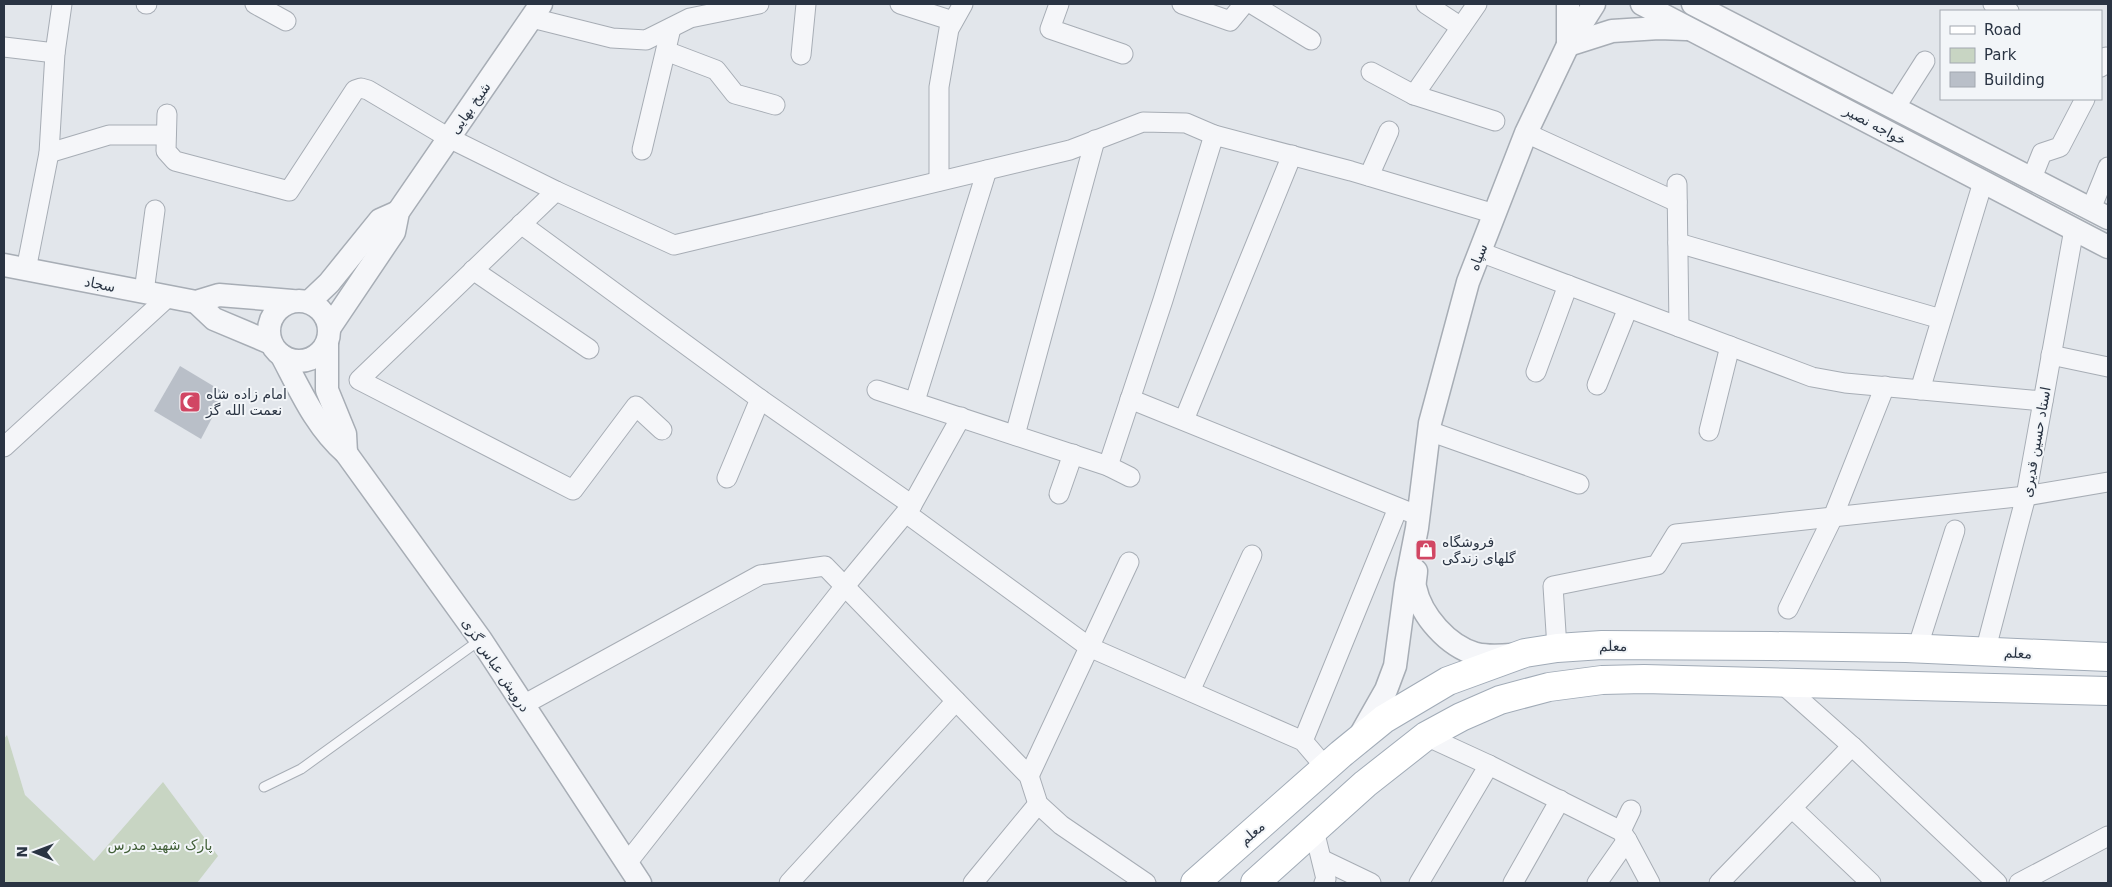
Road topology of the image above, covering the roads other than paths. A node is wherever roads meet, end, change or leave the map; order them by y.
1 (62, 4) edge
2 (255, 4) edge
3 (806, 4) edge
4 (900, 4) edge
5 (963, 4) edge
6 (1059, 4) edge
7 (1182, 4) edge
8 (1244, 4) edge
9 (1252, 4) edge
10 (1426, 4) edge
11 (1477, 4) edge
12 (1568, 4) edge
13 (1594, 4) edge
14 (1642, 4) edge
15 (1693, 4) edge
16 (1993, 4) edge
17 (751, 5) edge
18 (2007, 10) edge
19 (537, 11) edge
20 (286, 21) dead end
21 (953, 21) junction
22 (1461, 27) junction
23 (671, 28) junction
24 (1692, 30) junction
25 (1311, 40) dead end
26 (1568, 45) junction
27 (4, 47) edge
28 (666, 51) junction
29 (56, 52) junction
30 (1123, 54) dead end
31 (800, 55) dead end
32 (1925, 61) dead end
33 (1371, 72) dead end
34 (1858, 89) junction
35 (1414, 95) junction
36 (2084, 100) edge
37 (775, 105) dead end
38 (1895, 108) junction
39 (1847, 110) junction
40 (167, 114) dead end
41 (1495, 121) dead end
42 (1388, 131) dead end
43 (1526, 133) junction
44 (1214, 135) junction
45 (166, 136) junction
46 (449, 138) junction
47 (1095, 140) junction
48 (642, 150) dead end
49 (49, 153) junction
50 (1292, 155) junction
51 (2108, 167) edge
52 (986, 170) junction
53 (1369, 176) junction
54 (2032, 178) junction
55 (939, 181) junction
56 (1983, 182) junction
57 (556, 191) junction
58 (155, 210) dead end
59 (398, 212) junction
60 (2100, 213) edge
61 (1494, 214) junction
62 (521, 224) junction
63 (2074, 229) junction
64 (1678, 243) junction
65 (2108, 247) edge
66 (1480, 252) junction
67 (4, 265) edge
68 (26, 270) junction
69 (473, 270) junction
70 (1568, 285) junction
71 (144, 292) junction
72 (168, 297) junction
73 (300, 301) junction
74 (196, 302) junction
75 (1628, 308) junction
76 (1942, 319) junction
77 (1679, 327) junction
78 (328, 336) junction
79 (1730, 346) junction
80 (589, 349) dead end
81 (277, 350) junction
82 (2051, 355) junction
83 (2108, 368) edge
84 (1536, 372) dead end
85 (1597, 385) dead end
86 (1885, 386) junction
87 (877, 390) dead end
88 (1920, 390) junction
89 (760, 399) junction
90 (1130, 399) junction
91 (914, 401) junction
92 (2043, 401) junction
93 (961, 417) junction
94 (1184, 420) junction
95 (662, 430) dead end
96 (1429, 431) junction
97 (1709, 431) dead end
98 (1015, 435) junction
99 (4, 446) edge
100 (346, 452) junction
101 (1073, 454) junction
102 (1108, 466) junction
103 (1130, 477) dead end
104 (727, 478) dead end
105 (2108, 482) edge
106 (1579, 484) dead end
107 (1059, 494) dead end
108 (2026, 496) junction
109 (1398, 508) junction
110 (909, 509) junction
111 (1833, 517) junction
112 (1418, 522) junction
113 (1955, 530) dead end
114 (1252, 555) dead end
115 (1129, 562) dead end
116 (845, 586) junction
117 (1788, 610) dead end
118 (480, 640) junction
119 (1089, 647) junction
120 (1557, 648) junction
121 (1912, 648) junction
122 (1982, 652) junction
123 (1525, 654) junction
124 (2108, 657) edge
125 (1779, 681) junction
126 (1814, 684) junction
127 (1903, 686) junction
128 (1190, 691) junction
129 (2108, 691) edge
130 (956, 700) junction
131 (523, 705) junction
132 (1426, 736) junction
133 (1357, 740) junction
134 (1302, 741) junction
135 (1852, 746) junction
136 (1489, 765) junction
137 (1326, 768) junction
138 (1029, 776) junction
139 (264, 787) dead end
140 (1560, 800) junction
141 (1038, 804) junction
142 (1792, 808) junction
143 (1631, 810) dead end
144 (1314, 830) junction
145 (1624, 836) junction
146 (2108, 836) edge
147 (1323, 860) junction
148 (627, 863) junction
149 (640, 883) edge
150 (789, 883) edge
151 (973, 883) edge
152 (1146, 883) edge
153 (1195, 883) edge
154 (1255, 883) edge
155 (1324, 883) edge
156 (1370, 883) edge
157 (1420, 883) edge
158 (1513, 883) edge
159 (1597, 883) edge
160 (1650, 883) edge
161 (1719, 883) edge
162 (1871, 883) edge
163 (1997, 883) edge
164 (2019, 883) edge

1 - 29 street
2 - 20 street
3 - 31 street
4 - 21 street
5 - 21 street
6 - 30 street
7 - 8 street
9 - 25 street
10 - 22 street
11 - 22 street
12 - 26 street
13 - 26 street, سپاه
14 - 24 street, خواجه نصیر
15 - 34 street, خواجه نصیر
16 - 18 street
17 - 23 street
19 - 23 street
19 - 46 street, شیخ بهایی
21 - 55 street
22 - 35 street
23 - 28 street
24 - 26 street
24 - 39 street, خواجه نصیر
26 - 43 street, سپاه
27 - 29 street
28 - 37 street
28 - 48 street
29 - 49 street
32 - 38 street
33 - 35 street
34 - 38 street, خواجه نصیر
34 - 39 street
35 - 41 street
36 - 54 street
38 - 54 street, خواجه نصیر
39 - 56 street, خواجه نصیر
40 - 45 street
42 - 53 street
43 - 61 street, سپاه
43 - 64 street
44 - 47 street
44 - 50 street
44 - 90 street
45 - 46 street
45 - 49 street
46 - 57 street
46 - 59 street, شیخ بهایی
47 - 52 street
47 - 98 street
49 - 68 street
50 - 53 street
50 - 94 street
51 - 60 street
52 - 55 street
52 - 91 street
53 - 61 street
54 - 60 street, خواجه نصیر
55 - 57 street
56 - 63 street, خواجه نصیر
56 - 76 street
57 - 62 street
58 - 71 street
59 - 73 street, شیخ بهایی
59 - 78 street, شیخ بهایی
61 - 66 street, سپاه
62 - 69 street
62 - 89 street
63 - 65 street, خواجه نصیر
63 - 82 street, استاد حسین قدیری
64 - 76 street
64 - 77 street
66 - 70 street
66 - 96 street, سپاه
67 - 68 street, سجاد
68 - 71 street, سجاد
69 - 80 street
69 - 95 street
70 - 75 street
70 - 84 street
71 - 72 street, سجاد
72 - 74 street, سجاد
72 - 99 street
73 - 74 street, سجاد
73 - 78 street
73 - 81 street
74 - 81 street
75 - 77 street
75 - 85 street
76 - 88 street
77 - 79 street
78 - 81 street
78 - 100 street, درویش عباس گزی
79 - 86 street
79 - 97 street
81 - 100 street, درویش عباس گزی
82 - 83 street
82 - 92 street, استاد حسین قدیری
86 - 88 street
86 - 111 street
87 - 91 street
88 - 92 street
89 - 104 street
89 - 110 street
90 - 94 street
90 - 102 street
91 - 93 street
92 - 108 street, استاد حسین قدیری
93 - 98 street
93 - 110 street
94 - 109 street
96 - 106 street
96 - 112 street, سپاه
98 - 101 street
100 - 118 street, درویش عباس گزی
101 - 102 street
101 - 107 street
102 - 103 street
105 - 108 street
108 - 111 street
108 - 122 street, استاد حسین قدیری
109 - 112 street
109 - 134 street
110 - 116 street
110 - 119 street
111 - 117 street
111 - 120 street
112 - 123 street
112 - 133 street
113 - 121 street
114 - 128 street
115 - 119 street
116 - 130 street
116 - 131 street
116 - 148 street
118 - 131 street, درویش عباس گزی
118 - 139 lane
119 - 128 street
119 - 138 street
120 - 121 main road, معلم
120 - 123 main road, معلم
121 - 122 main road, معلم
121 - 126 main road
122 - 124 main road, معلم
122 - 127 main road
123 - 133 main road, معلم
125 - 126 main road
125 - 132 main road
125 - 135 street
126 - 127 main road
127 - 129 main road
128 - 134 street
130 - 138 street
130 - 150 street
131 - 148 street, درویش عباس گزی
132 - 136 street
132 - 144 main road
133 - 137 main road, معلم
134 - 137 street
135 - 142 street
135 - 163 street
136 - 140 street
136 - 157 street
137 - 153 main road, معلم
138 - 141 street
140 - 145 street
140 - 158 street
141 - 151 street
141 - 152 street
142 - 161 street
142 - 162 street
143 - 145 street
144 - 147 street
144 - 154 main road
145 - 159 street
145 - 160 street
146 - 164 street
147 - 155 street
147 - 156 street
148 - 149 street, درویش عباس گزی

